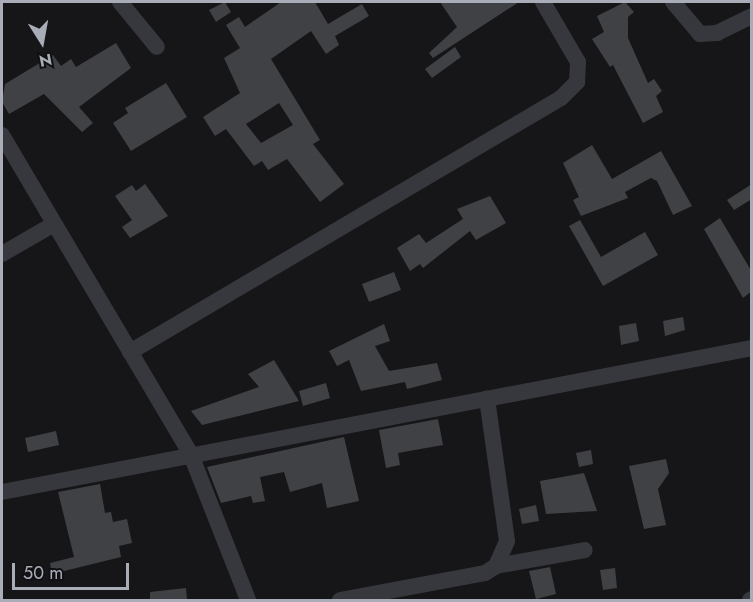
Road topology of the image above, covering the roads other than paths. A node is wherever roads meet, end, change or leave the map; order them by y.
1 (120, 2) edge
2 (543, 2) edge
3 (673, 2) edge
4 (752, 16) edge
5 (156, 47) dead end
6 (2, 135) edge
7 (54, 224) junction
8 (2, 254) edge
9 (752, 348) edge
10 (130, 352) junction
11 (487, 398) junction
12 (191, 455) junction
13 (2, 492) edge
14 (585, 550) dead end
15 (496, 566) junction
16 (248, 600) edge
17 (340, 600) edge

1 - 5 street
2 - 10 street
3 - 4 street
6 - 7 street
7 - 8 street
7 - 10 street
9 - 11 street
10 - 12 street
11 - 12 street
11 - 15 street
12 - 13 street
12 - 16 street
14 - 15 street
15 - 17 street

